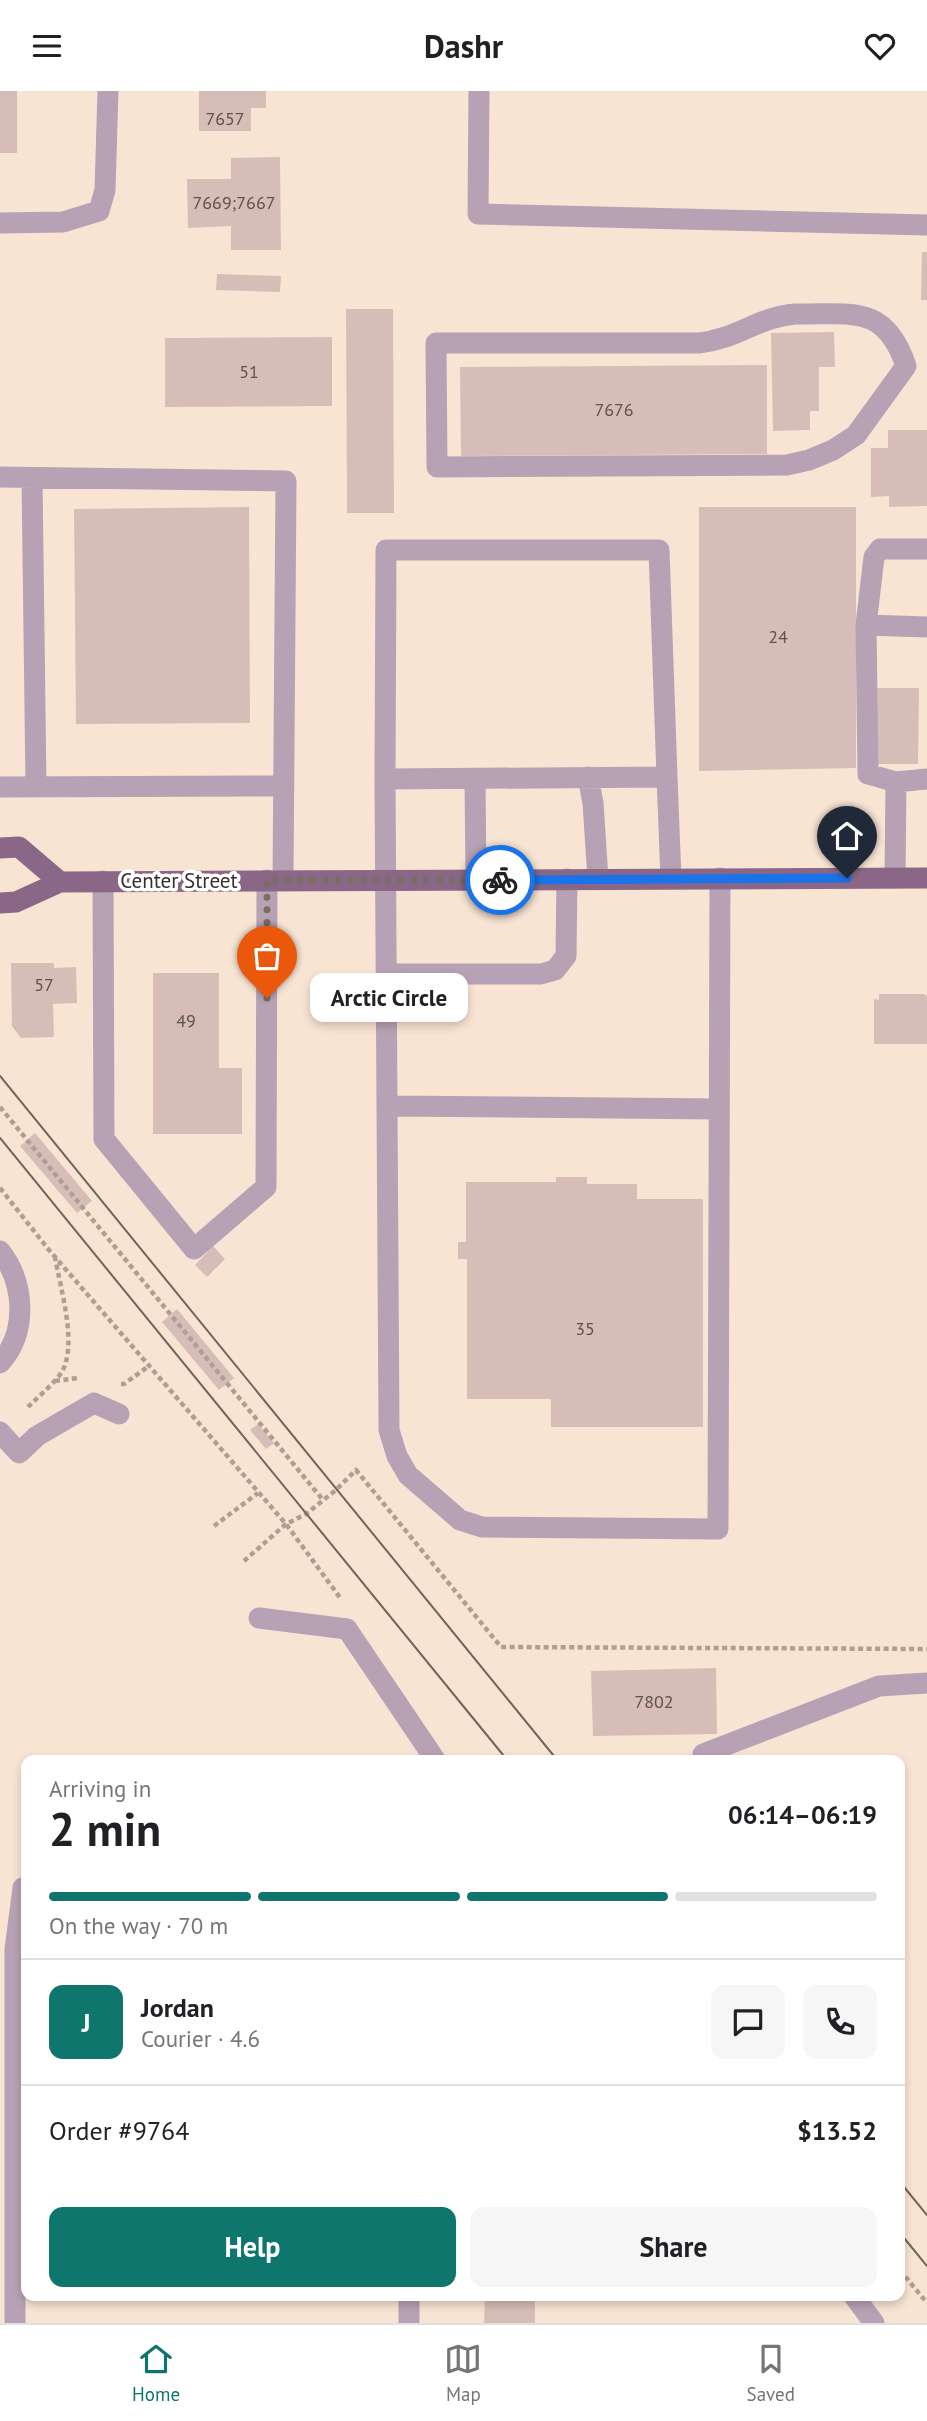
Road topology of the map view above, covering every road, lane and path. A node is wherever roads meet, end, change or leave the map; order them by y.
1 (108, 91) edge
2 (479, 91) edge
3 (0, 223) edge
4 (927, 225) edge
5 (917, 367) edge
6 (0, 477) edge
7 (33, 478) junction
8 (927, 549) edge
9 (866, 625) junction
10 (927, 627) edge
11 (667, 776) junction
12 (588, 777) junction
13 (385, 779) junction
14 (475, 779) junction
15 (927, 779) edge
16 (896, 782) junction
17 (284, 786) junction
18 (0, 787) edge
19 (36, 787) junction
20 (0, 848) edge
21 (720, 878) junction
22 (895, 878) junction
23 (927, 878) edge
24 (567, 879) junction
25 (598, 879) junction
26 (671, 879) junction
27 (275, 880) junction
28 (384, 880) junction
29 (476, 880) junction
30 (103, 881) junction
31 (60, 882) junction
32 (0, 903) edge
33 (386, 974) junction
34 (388, 1106) junction
35 (0, 1107) edge
36 (719, 1108) junction
37 (0, 1188) edge
38 (0, 1251) edge
39 (55, 1256) junction
40 (0, 1363) edge
41 (119, 1414) dead end
42 (20, 1415) dead end
43 (0, 1432) edge
44 (258, 1493) junction
45 (323, 1500) junction
46 (286, 1524) junction
47 (214, 1526) dead end
48 (244, 1561) dead end
49 (344, 1603) dead end
50 (259, 1618) dead end
51 (927, 1649) edge
52 (927, 1683) edge
53 (703, 1754) dead end
54 (432, 1755) edge
55 (21, 1912) edge
56 (14, 2259) edge
57 (905, 2276) edge
58 (409, 2301) edge
59 (858, 2301) edge
60 (927, 2303) edge
61 (15, 2323) edge
62 (409, 2323) edge
63 (874, 2323) edge

1 - 3 street
2 - 4 street
5 - 5 street
6 - 7 street
7 - 17 street
7 - 19 street
8 - 9 street
9 - 10 street
9 - 16 street
11 - 12 street
11 - 13 street
11 - 26 street
12 - 14 street
12 - 25 street
13 - 14 street
13 - 28 street
14 - 29 street
15 - 16 street
16 - 22 street
17 - 19 street
17 - 27 street
18 - 19 street
20 - 31 main road
21 - 22 main road, Center Street
21 - 26 main road, Center Street
21 - 36 street
22 - 23 main road, Center Street
24 - 25 main road, Center Street
24 - 29 main road, Center Street
24 - 33 street
25 - 26 main road, Center Street
27 - 28 main road, Center Street
27 - 30 main road, Center Street
27 - 30 street
28 - 29 main road, Center Street
28 - 33 street
30 - 31 main road, Center Street
31 - 32 main road, Center Street
33 - 34 street
34 - 36 street
34 - 36 street
35 - 45 path
37 - 39 path
38 - 40 street
39 - 42 path
39 - 44 path
41 - 43 street
44 - 46 path
44 - 47 path
45 - 46 path
45 - 51 path
46 - 48 path
46 - 49 path
50 - 54 street
52 - 53 street
55 - 56 street
56 - 61 street
57 - 60 path
58 - 62 street
59 - 63 street

